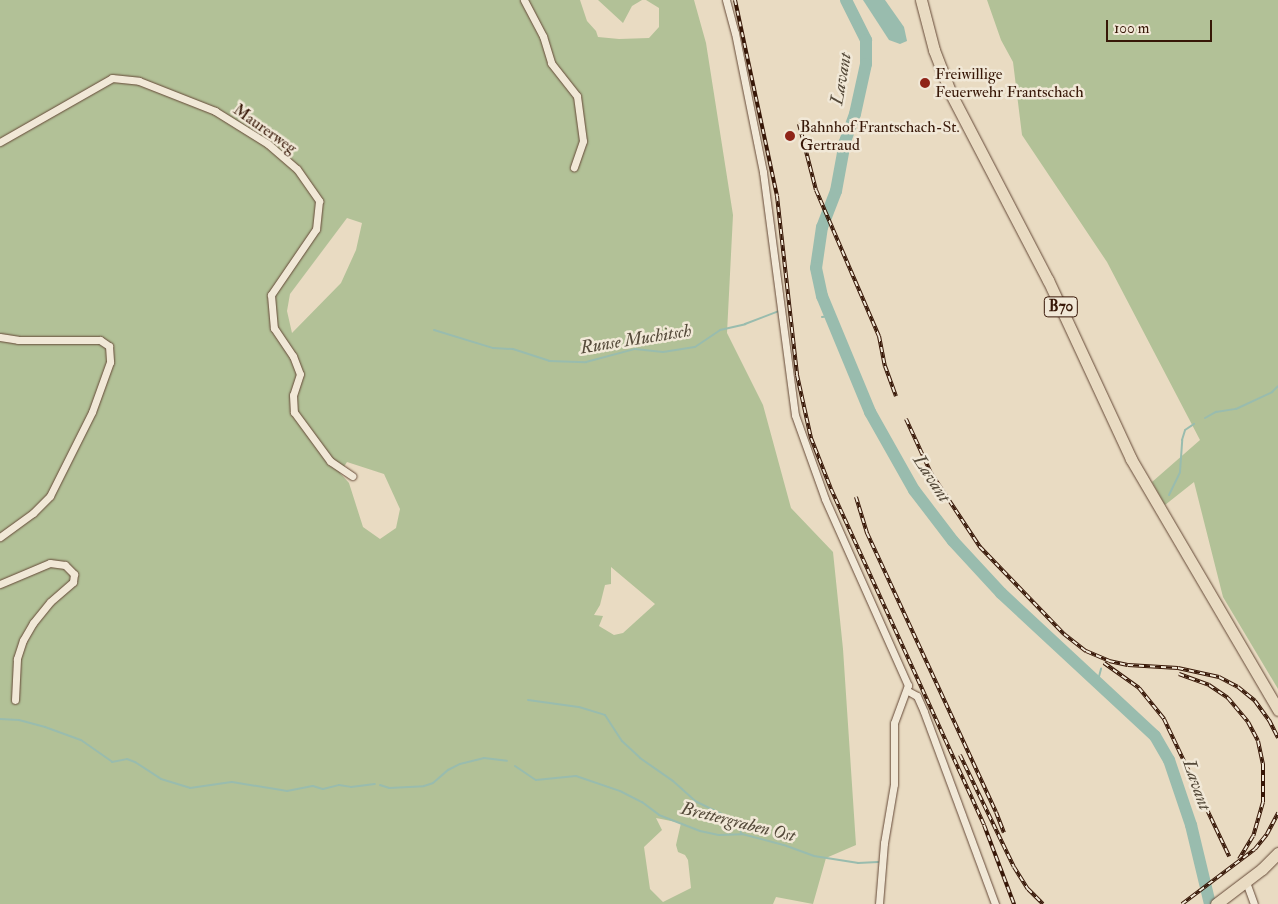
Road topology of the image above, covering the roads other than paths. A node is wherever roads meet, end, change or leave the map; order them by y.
1 (524, 0) edge
2 (726, 0) edge
3 (922, 0) edge
4 (0, 142) edge
5 (574, 167) dead end
6 (0, 337) edge
7 (352, 476) dead end
8 (0, 537) edge
9 (0, 584) edge
10 (908, 691) junction
11 (16, 700) dead end
12 (1278, 710) edge
13 (1278, 853) edge
14 (1246, 882) junction
15 (879, 904) edge
16 (995, 904) edge
17 (1216, 904) edge
18 (1254, 904) edge

1 - 5 street
2 - 10 street
3 - 12 main road, B70
4 - 7 street, Maurerweg
6 - 8 street
9 - 11 street
10 - 15 street
10 - 16 street
13 - 14 main road
14 - 17 main road
14 - 18 street

